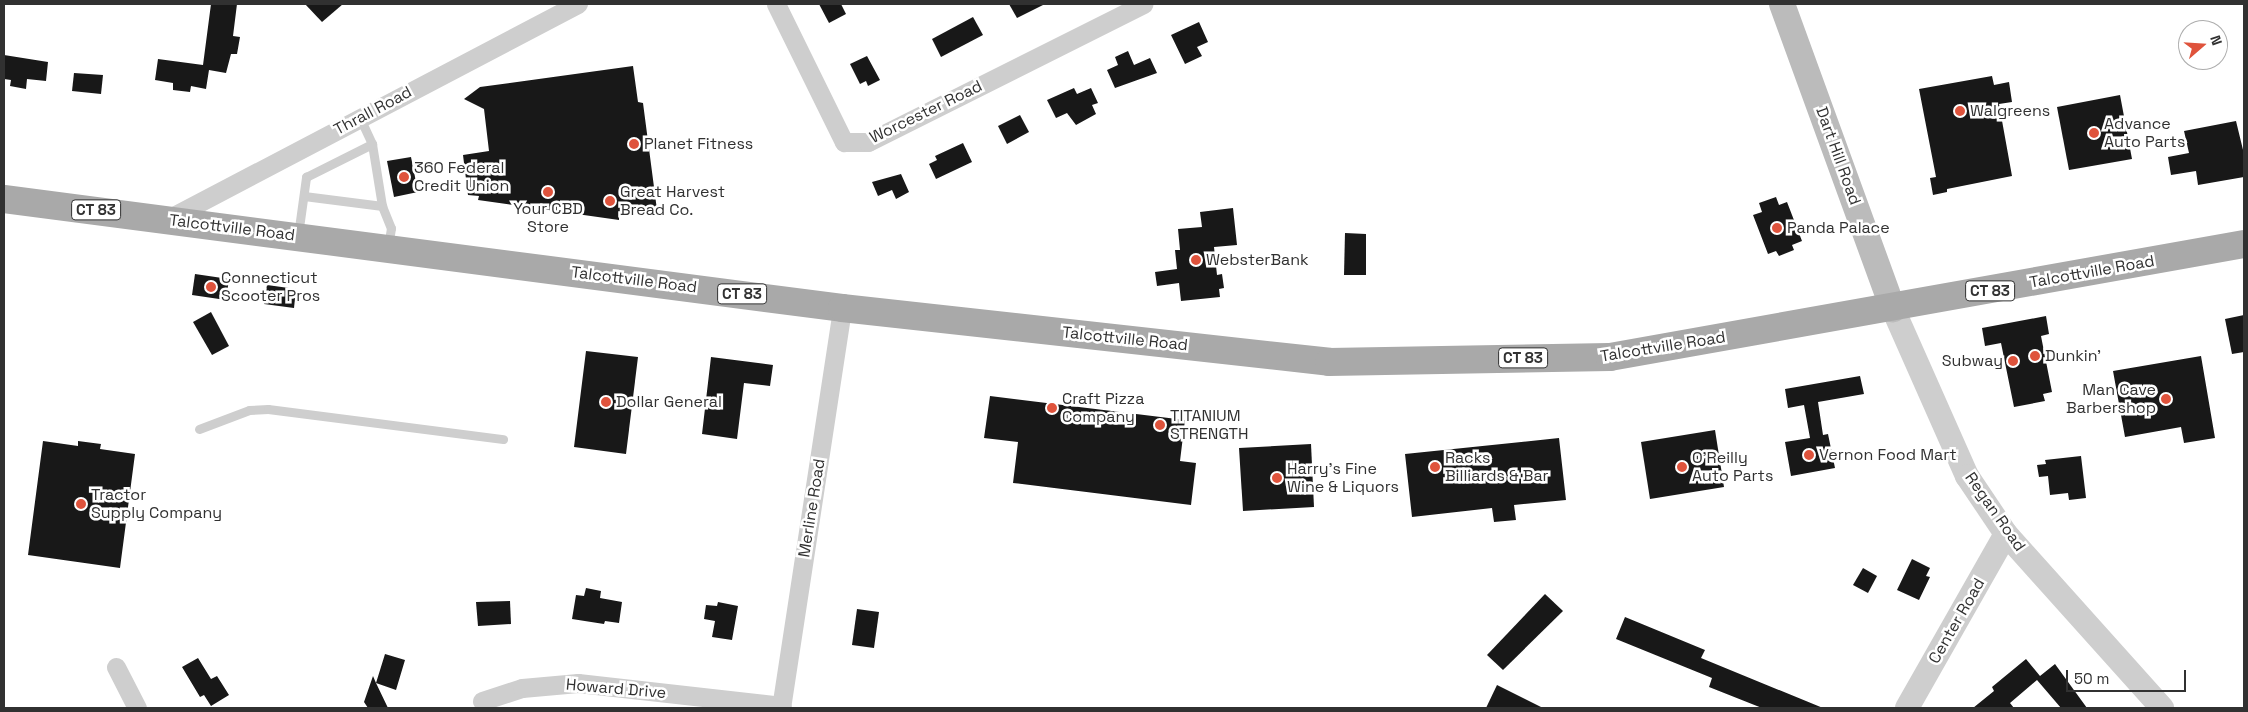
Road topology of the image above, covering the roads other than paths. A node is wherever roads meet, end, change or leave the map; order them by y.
1 (578, 4) edge
2 (776, 4) edge
3 (1143, 4) edge
4 (1782, 4) edge
5 (360, 118) junction
6 (372, 144) junction
7 (304, 196) junction
8 (4, 199) edge
9 (382, 206) junction
10 (168, 219) junction
11 (298, 236) junction
12 (2244, 244) edge
13 (388, 248) junction
14 (842, 308) junction
15 (1894, 309) junction
16 (199, 429) dead end
17 (503, 439) dead end
18 (2006, 534) junction
19 (116, 667) dead end
20 (482, 701) dead end
21 (781, 707) edge
22 (137, 708) edge
23 (1907, 708) edge
24 (2162, 708) edge

1 - 5 street, Thrall Road
2 - 3 street, Worcester Road
4 - 15 main road, Dart Hill Road
5 - 6 lane
5 - 10 street, Thrall Road
6 - 7 lane
6 - 9 lane
7 - 9 lane
7 - 11 lane
8 - 10 main road, Talcottville Road / CT 83
9 - 13 lane
10 - 11 main road, Talcottville Road / CT 83
11 - 13 main road, Talcottville Road / CT 83
12 - 15 main road, Talcottville Road / CT 83
13 - 14 main road, Talcottville Road / CT 83
14 - 15 main road, Talcottville Road / CT 83
14 - 21 street, Merline Road
15 - 18 street, Regan Road
16 - 17 lane
18 - 23 street, Center Road
18 - 24 street, Regan Road
19 - 22 street
20 - 21 street, Howard Drive

